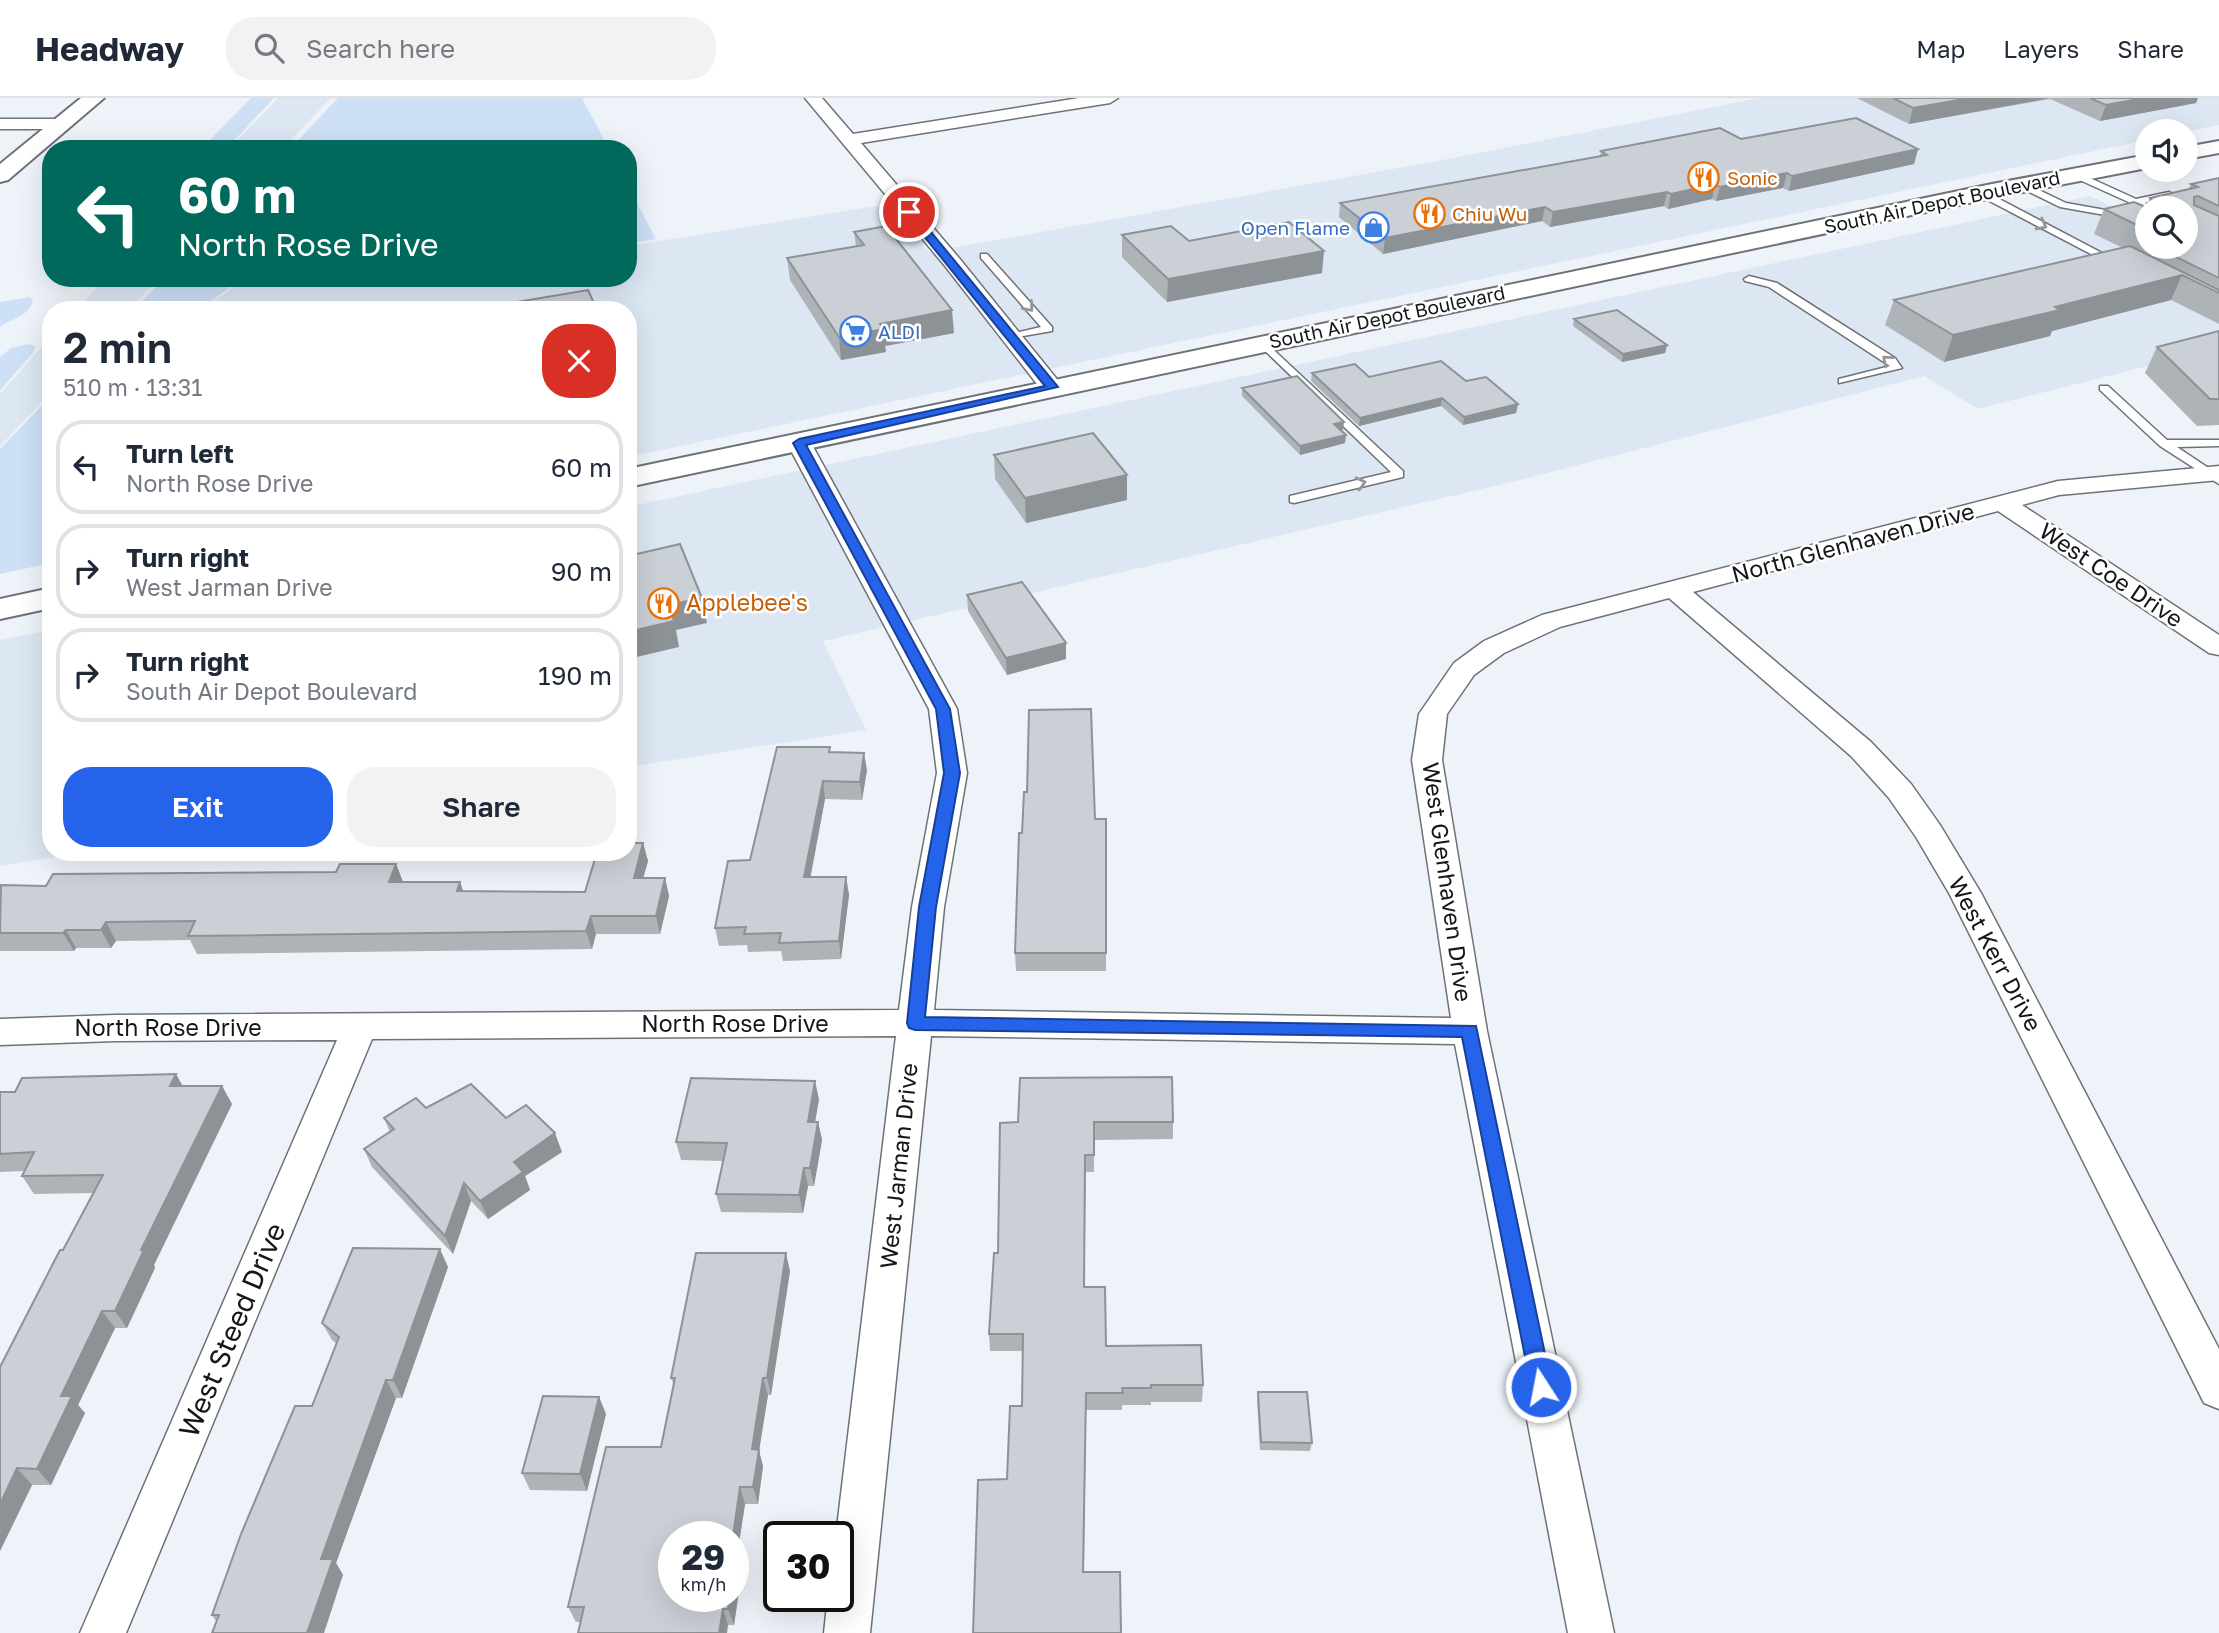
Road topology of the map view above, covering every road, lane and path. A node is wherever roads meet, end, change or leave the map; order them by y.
1 (94, 98) edge
2 (813, 98) edge
3 (1110, 98) edge
4 (0, 124) edge
5 (63, 124) junction
6 (43, 140) edge
7 (849, 140) junction
8 (42, 141) edge
9 (2219, 147) edge
10 (2198, 151) edge
11 (2135, 163) edge
12 (0, 175) edge
13 (2076, 175) junction
14 (2022, 185) junction
15 (2183, 192) edge
16 (1981, 193) junction
17 (2164, 196) edge
18 (2135, 202) edge
19 (2127, 222) edge
20 (984, 256) dead end
21 (2124, 268) edge
22 (1749, 279) dead end
23 (1010, 337) junction
24 (1262, 343) junction
25 (1843, 381) dead end
26 (1052, 387) junction
27 (2104, 388) dead end
28 (799, 443) junction
29 (2219, 443) edge
30 (2164, 444) junction
31 (637, 476) edge
32 (2215, 476) edge
33 (1294, 499) dead end
34 (2002, 503) junction
35 (1676, 591) junction
36 (42, 600) edge
37 (0, 609) edge
38 (1494, 647) joint
39 (2219, 647) edge
40 (915, 1023) junction
41 (360, 1027) junction
42 (1470, 1031) junction
43 (0, 1032) edge
44 (2219, 1390) edge
45 (103, 1633) edge
46 (847, 1633) edge
47 (1591, 1633) edge

1 - 5 main road
2 - 7 street
3 - 7 street
4 - 5 street
5 - 6 main road
7 - 23 street
8 - 12 main road
9 - 10 main road
11 - 13 main road, South Air Depot Boulevard
13 - 14 main road, South Air Depot Boulevard
13 - 18 lane
14 - 16 main road, South Air Depot Boulevard
14 - 19 lane
15 - 17 lane
16 -> 21 lane
16 - 24 main road, South Air Depot Boulevard
20 -> 23 lane
25 -> 22 lane
23 - 26 street
24 - 26 main road, South Air Depot Boulevard
33 -> 24 lane
26 - 28 main road, South Air Depot Boulevard
27 - 30 lane
28 - 31 main road, South Air Depot Boulevard
28 - 40 street, West Jarman Drive
29 - 30 lane
30 - 32 lane
32 - 34 street, North Glenhaven Drive
34 - 35 street, North Glenhaven Drive
34 - 39 street, West Coe Drive
35 - 38 street, North Glenhaven Drive
35 - 44 street, West Kerr Drive
36 - 37 main road
38 - 42 street, West Glenhaven Drive
40 - 41 street, North Rose Drive
40 - 42 street, North Rose Drive
40 - 46 street, West Jarman Drive
41 - 43 street, North Rose Drive
41 - 45 street, West Steed Drive
42 - 47 street, West Glenhaven Drive

